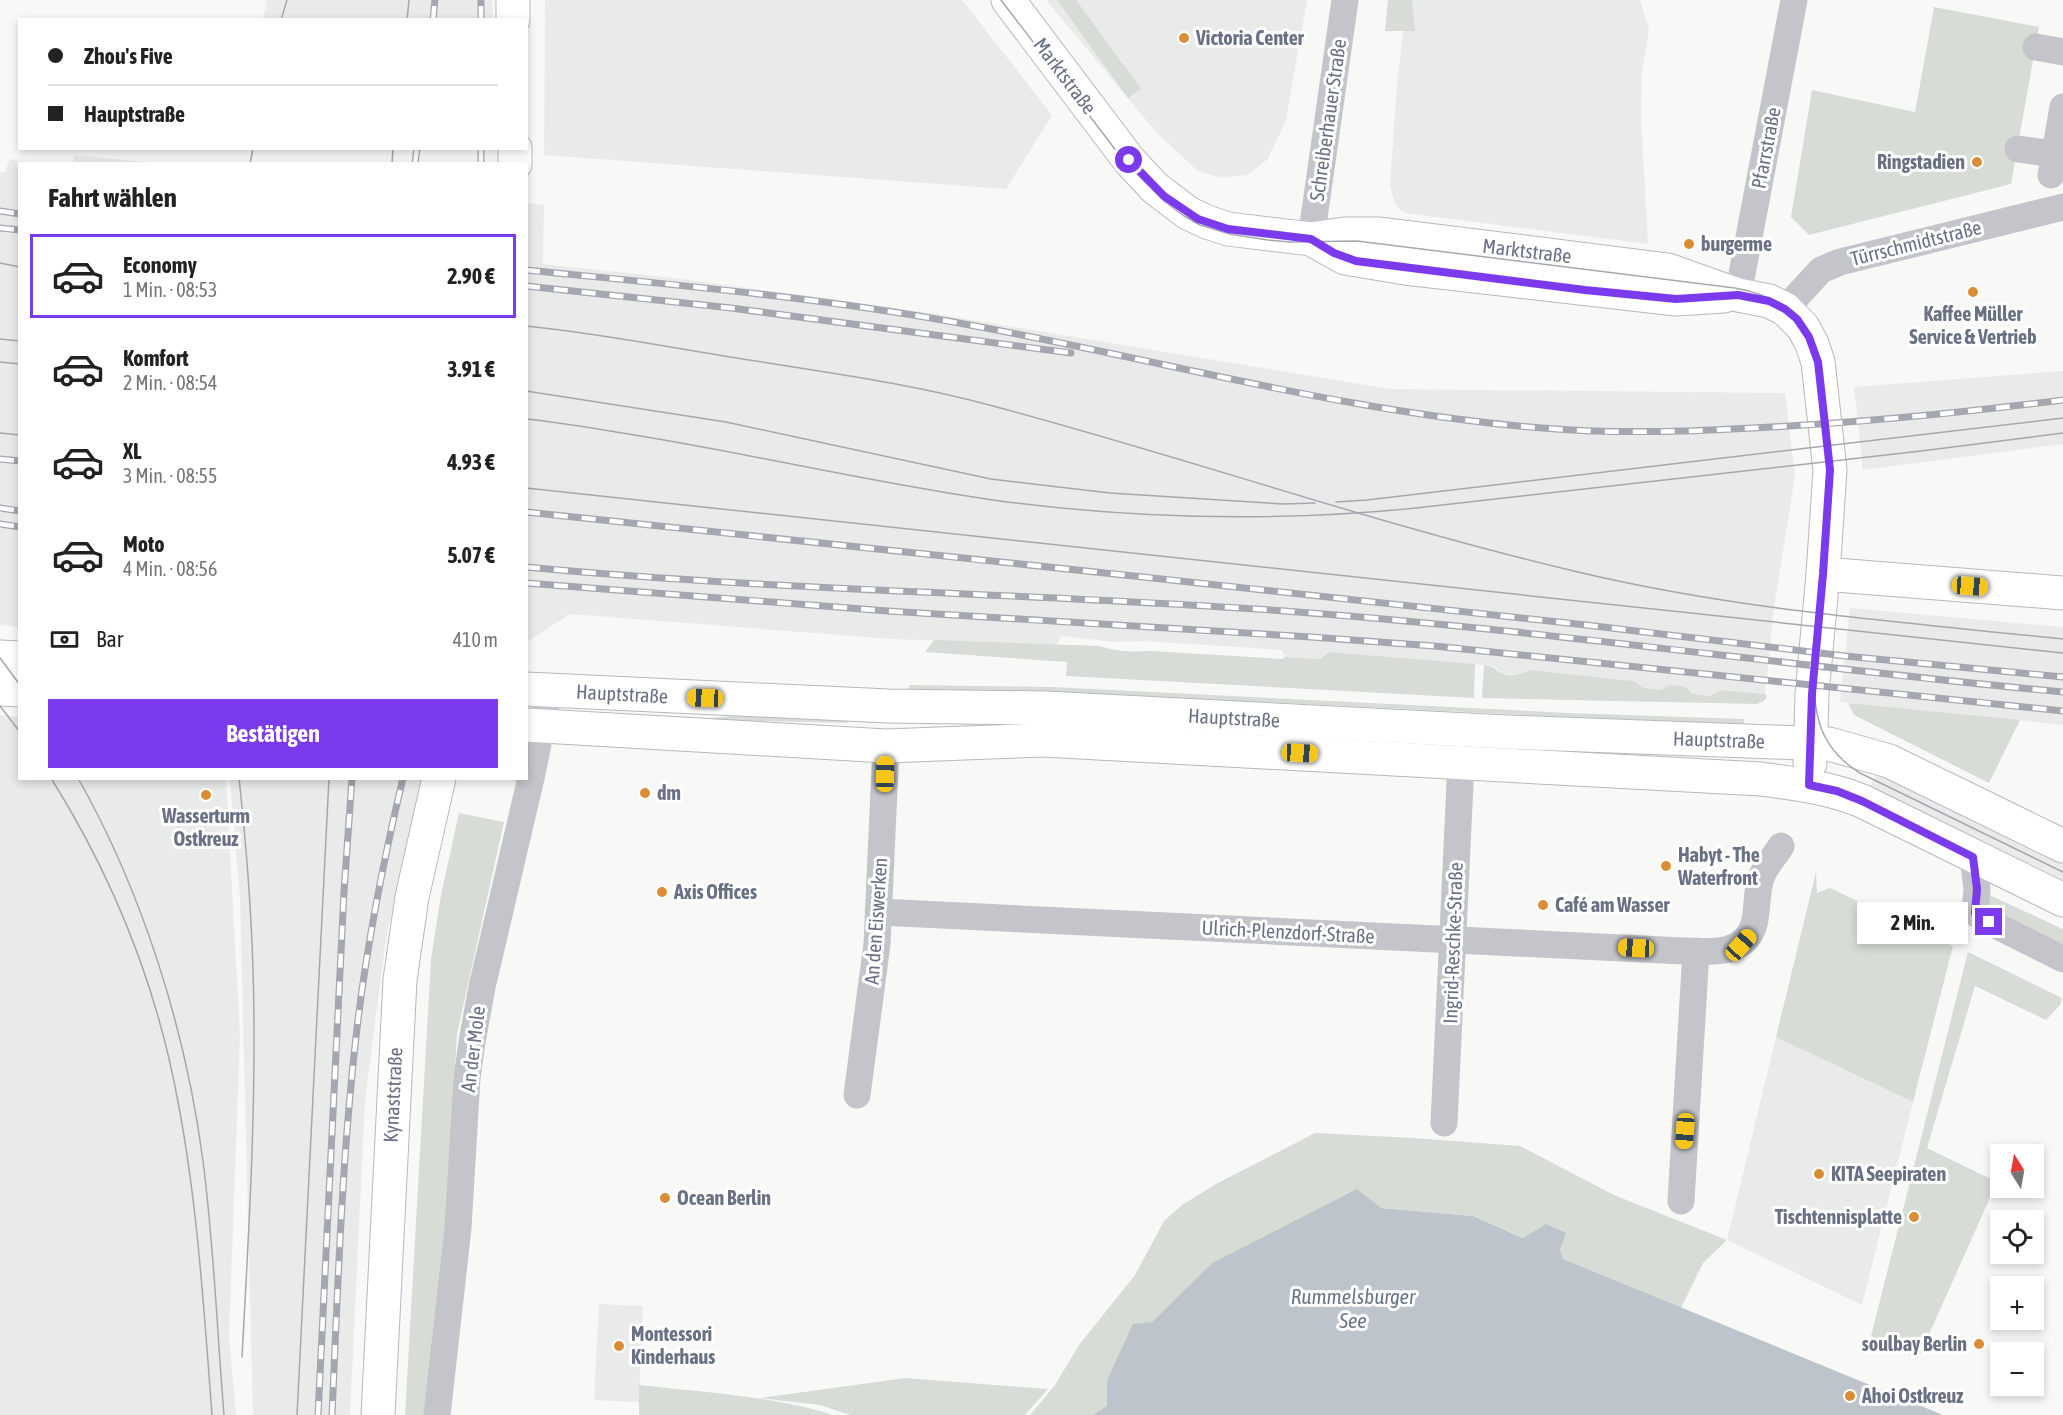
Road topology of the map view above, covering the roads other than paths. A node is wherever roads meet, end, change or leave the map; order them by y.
1 (513, 0) edge
2 (1008, 0) edge
3 (1345, 0) edge
4 (1794, 0) edge
5 (513, 18) edge
6 (2036, 47) dead end
7 (2063, 52) edge
8 (2063, 107) edge
9 (2018, 149) dead end
10 (2063, 207) edge
11 (1311, 239) junction
12 (1738, 295) junction
13 (1785, 309) junction
14 (1823, 574) junction
15 (2063, 593) edge
16 (0, 657) edge
17 (18, 658) edge
18 (0, 689) edge
19 (18, 690) edge
20 (538, 690) edge
21 (888, 706) junction
22 (534, 726) edge
23 (1810, 742) junction
24 (886, 746) junction
25 (1461, 762) junction
26 (438, 780) edge
27 (1809, 785) junction
28 (1781, 846) dead end
29 (2063, 846) edge
30 (1973, 857) junction
31 (2063, 900) edge
32 (879, 912) junction
33 (1452, 939) junction
34 (1696, 951) junction
35 (2063, 959) edge
36 (857, 1095) dead end
37 (1444, 1123) dead end
38 (1681, 1201) dead end
39 (378, 1415) edge
40 (437, 1415) edge

1 - 5 main road
2 - 11 main road, Marktstraße
3 - 11 street, Schreiberhauer Straße
4 - 12 street, Pfarrstraße
6 - 7 street
8 - 9 street
10 - 13 street, Türrschmidtstraße
11 - 12 main road, Marktstraße
12 - 13 main road, Marktstraße
13 - 14 main road
14 - 15 main road
14 - 23 main road
16 - 17 main road
18 - 19 main road
20 - 21 main road, Hauptstraße
20 - 22 street, An der Mole
21 - 23 main road, Hauptstraße
21 - 24 main road
22 - 24 main road, Hauptstraße
22 - 40 street, An der Mole
23 - 27 main road
23 - 29 main road, Hauptstraße
24 - 25 main road, Hauptstraße
24 - 32 street, An den Eiswerken
25 - 27 main road, Hauptstraße
25 - 33 street, Ingrid-Reschke-Straße
26 - 39 main road, Kynaststraße
27 - 30 main road, Hauptstraße
28 - 34 street, Ulrich-Plenzdorf-Straße
30 - 31 main road, Hauptstraße
30 - 35 street
32 - 33 street, Ulrich-Plenzdorf-Straße
32 - 36 street, An den Eiswerken
33 - 34 street, Ulrich-Plenzdorf-Straße
33 - 37 street, Ingrid-Reschke-Straße
34 - 38 street

